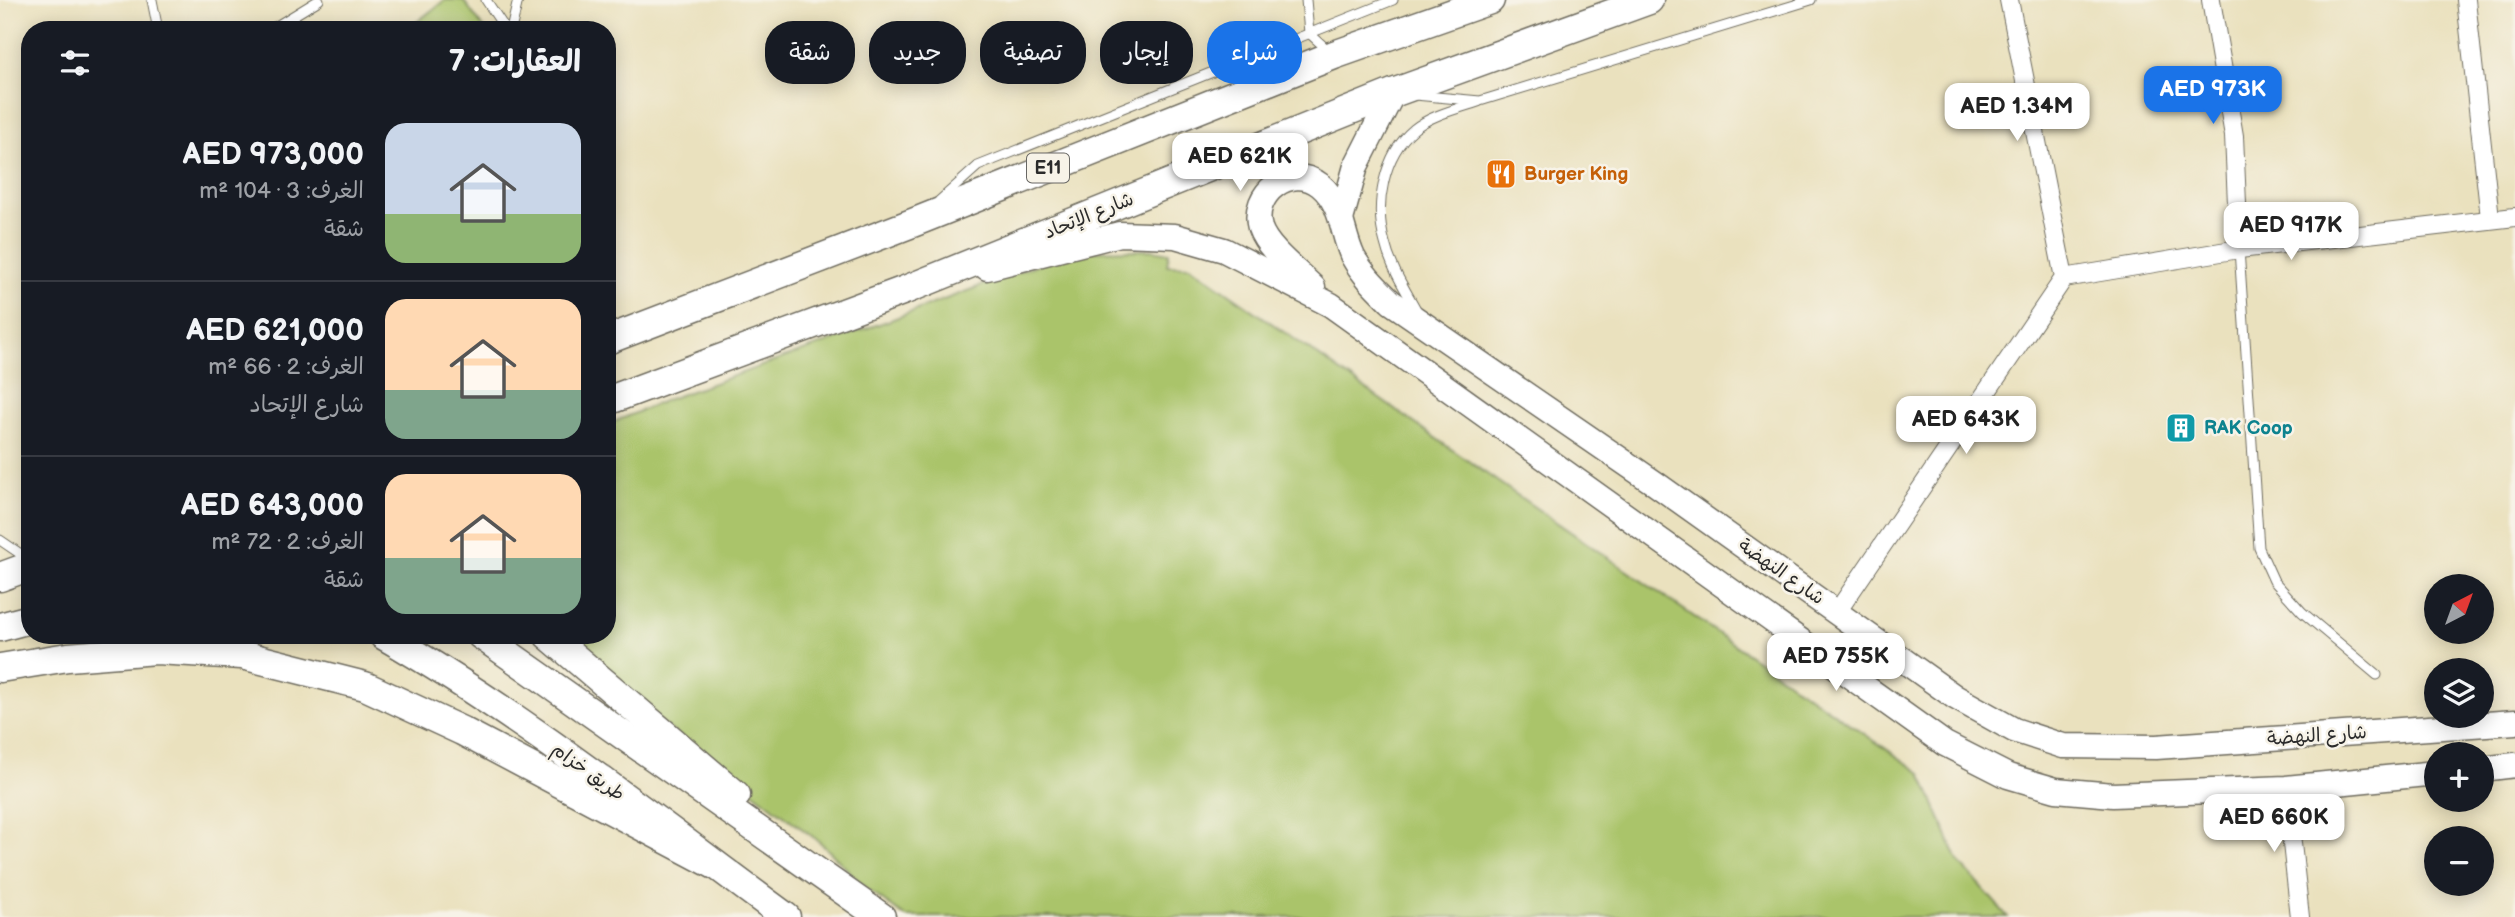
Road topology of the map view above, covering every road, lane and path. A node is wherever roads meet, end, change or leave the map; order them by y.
1 (152, 0) edge
2 (319, 0) edge
3 (486, 0) edge
4 (517, 0) edge
5 (1306, 0) edge
6 (1393, 0) edge
7 (1490, 0) edge
8 (1649, 0) edge
9 (1811, 0) edge
10 (2009, 0) edge
11 (2211, 0) edge
12 (2466, 0) edge
13 (156, 21) edge
14 (285, 21) edge
15 (502, 21) edge
16 (511, 21) edge
17 (1308, 33) junction
18 (1334, 55) junction
19 (1393, 93) junction
20 (1480, 101) junction
21 (1342, 216) junction
22 (2515, 217) edge
23 (2490, 219) junction
24 (915, 222) junction
25 (2239, 249) junction
26 (2064, 278) junction
27 (905, 290) junction
28 (1331, 304) junction
29 (1423, 322) junction
30 (616, 337) edge
31 (698, 368) junction
32 (616, 398) edge
33 (616, 417) edge
34 (0, 540) edge
35 (21, 554) edge
36 (21, 569) edge
37 (0, 577) edge
38 (1837, 612) junction
39 (21, 621) edge
40 (0, 627) edge
41 (399, 644) edge
42 (494, 644) edge
43 (559, 644) edge
44 (0, 668) edge
45 (2377, 675) dead end
46 (2515, 722) edge
47 (2515, 765) edge
48 (2494, 768) edge
49 (2424, 774) edge
50 (2286, 788) junction
51 (715, 865) junction
52 (879, 916) edge
53 (786, 917) edge
54 (2300, 917) edge

1 - 13 lane
2 - 14 lane
3 - 15 lane
4 - 16 lane
5 - 17 lane
6 - 17 lane
7 - 18 main road, E11
8 - 19 main road, شارع الإتحاد
9 - 20 lane
10 - 26 street
11 - 25 street
12 - 23 street
17 - 18 lane
17 - 24 lane
18 - 24 main road, E11
19 - 20 lane
19 - 21 main road
19 - 27 main road, شارع الإتحاد
20 - 29 lane
21 - 28 main road
21 - 29 main road, شارع النهضة
22 - 23 street
23 - 25 street
24 - 30 main road, E11
25 - 26 street
25 - 45 lane
26 - 38 street
27 - 28 main road
27 - 31 main road, شارع الإتحاد
28 - 50 main road
29 - 38 main road, شارع النهضة
31 - 32 main road, شارع الإتحاد
31 - 33 main road
34 - 35 lane
36 - 37 main road
38 - 46 main road, شارع النهضة
39 - 40 main road
41 - 51 main road, طريق خزام
42 - 52 main road
43 - 52 main road
44 - 51 main road
47 - 48 main road
49 - 50 main road
50 - 54 street
51 - 53 main road, طريق خزام

